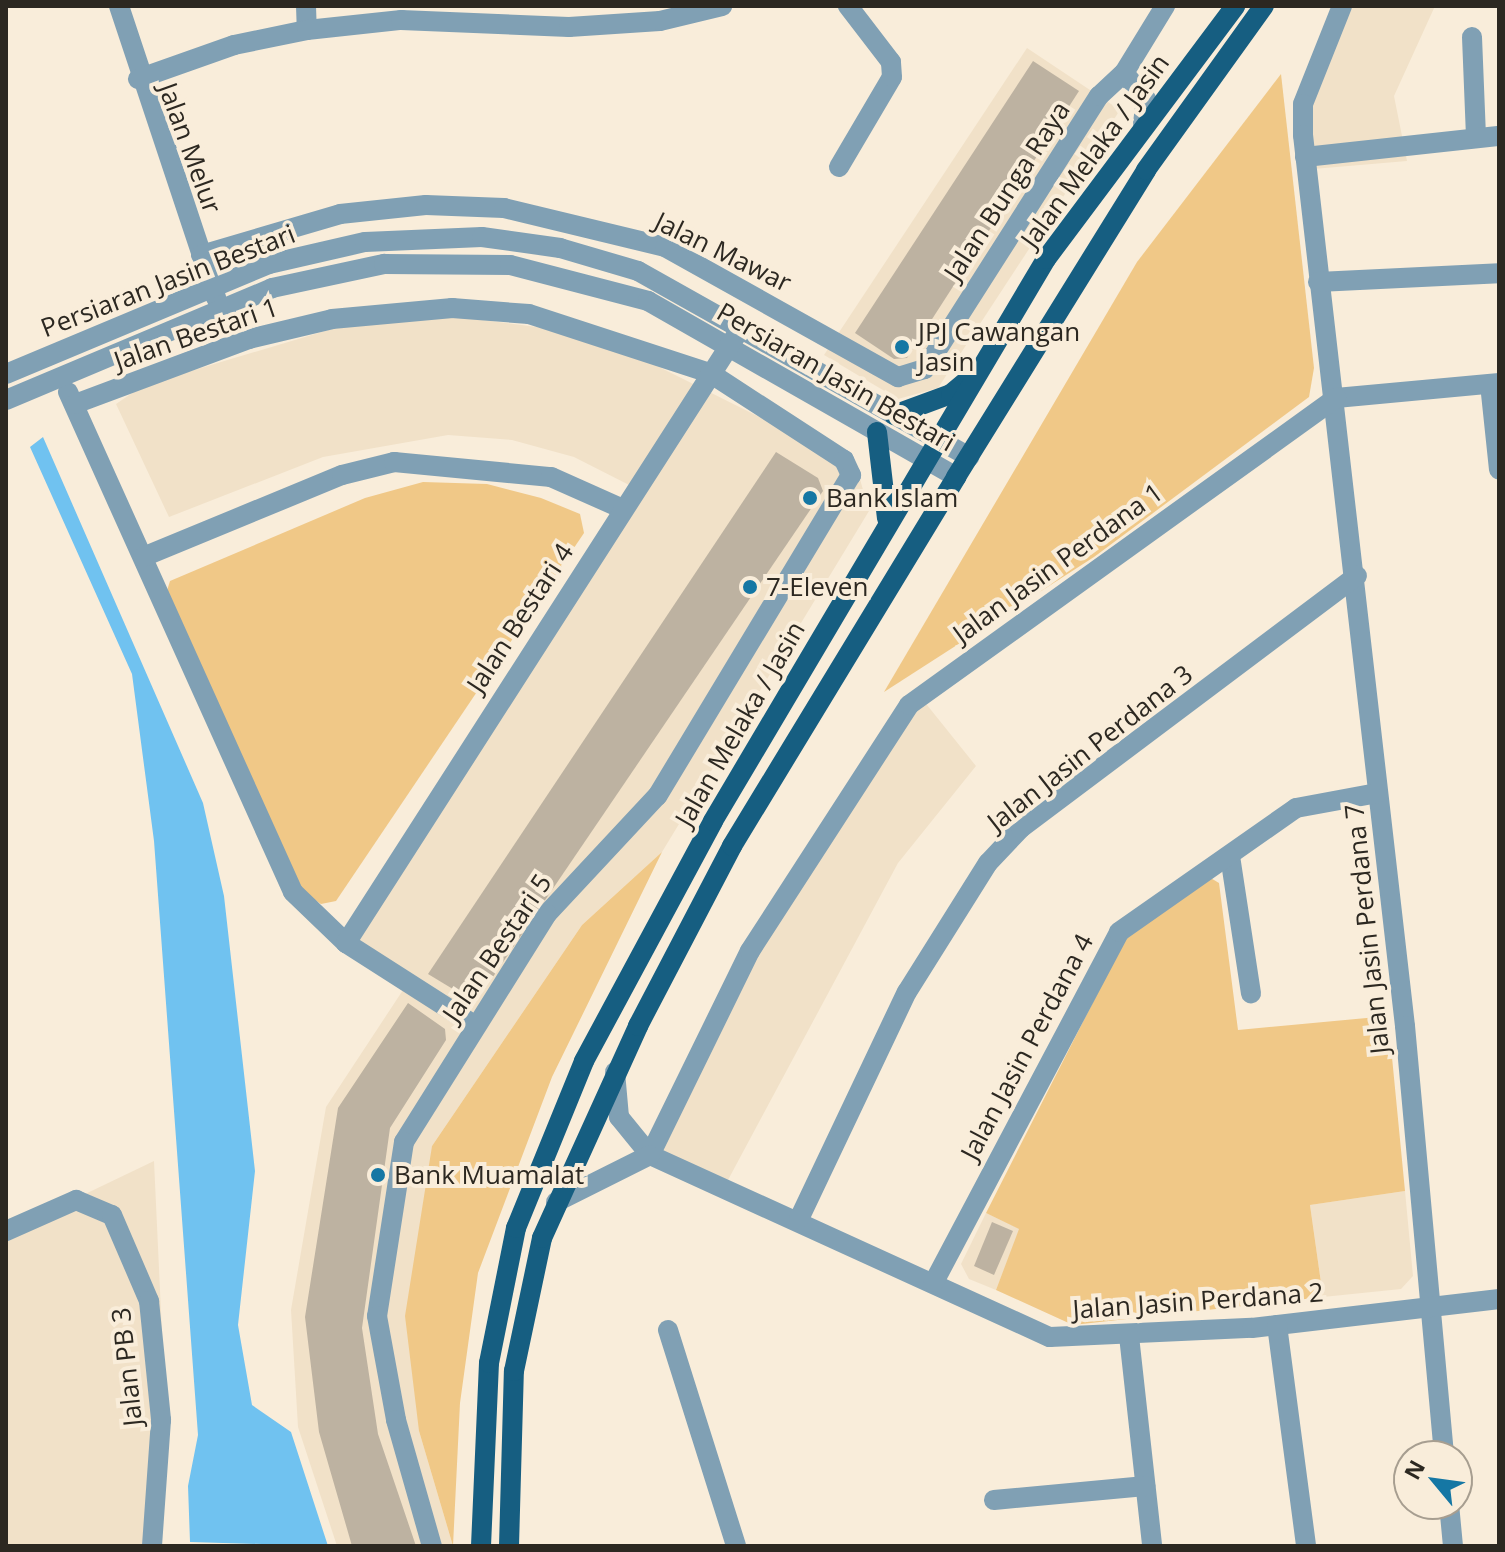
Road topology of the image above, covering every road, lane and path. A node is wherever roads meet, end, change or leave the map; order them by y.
1 (119, 6) edge
2 (306, 6) edge
3 (722, 6) edge
4 (848, 6) edge
5 (1165, 6) edge
6 (1235, 6) edge
7 (1264, 6) edge
8 (1342, 6) edge
9 (307, 30) junction
10 (1472, 37) dead end
11 (1124, 73) junction
12 (138, 79) junction
13 (1143, 124) junction
14 (1498, 136) edge
15 (1476, 137) junction
16 (1305, 157) junction
17 (839, 167) dead end
18 (201, 255) junction
19 (1499, 273) edge
20 (1318, 282) junction
21 (215, 296) junction
22 (742, 325) junction
23 (840, 342) joint
24 (732, 344) junction
25 (979, 371) junction
26 (710, 373) junction
27 (6, 374) edge
28 (61, 378) junction
29 (1494, 384) edge
30 (1336, 398) junction
31 (6, 400) edge
32 (75, 404) junction
33 (894, 415) junction
34 (877, 432) junction
35 (940, 438) junction
36 (969, 457) junction
37 (926, 461) junction
38 (1499, 470) edge
39 (956, 477) junction
40 (623, 509) junction
41 (887, 522) junction
42 (143, 557) junction
43 (1357, 576) junction
44 (1377, 793) junction
45 (1230, 856) junction
46 (346, 943) junction
47 (1251, 993) dead end
48 (476, 1026) junction
49 (615, 1072) junction
50 (650, 1155) junction
51 (556, 1202) junction
52 (799, 1219) junction
53 (6, 1231) edge
54 (934, 1282) junction
55 (1499, 1299) edge
56 (1428, 1306) junction
57 (1277, 1325) junction
58 (668, 1330) dead end
59 (1129, 1336) junction
60 (1442, 1440) edge
61 (1145, 1486) junction
62 (994, 1500) dead end
63 (1451, 1520) edge
64 (152, 1546) edge
65 (432, 1546) edge
66 (481, 1546) edge
67 (509, 1546) edge
68 (736, 1546) edge
69 (1152, 1546) edge
70 (1306, 1546) edge
71 (1453, 1546) edge

1 - 12 street, Jalan Melur
2 - 9 street
3 - 9 street
4 - 17 street
5 - 11 street, Jalan Bunga Raya
6 - 13 main road, Jalan Melaka / Jasin
7 - 36 main road, Jalan Melaka / Jasin
8 - 16 street
9 - 12 street
10 - 15 street
11 - 13 street
11 - 23 street, Jalan Bunga Raya
12 - 18 street, Jalan Melur
13 - 25 main road, Jalan Melaka / Jasin
14 - 15 street
15 - 16 street
16 - 20 street
18 - 21 street, Jalan Melur
18 - 23 street, Jalan Mawar
19 - 20 street
20 - 30 street
21 - 22 street, Persiaran Jasin Bestari
21 - 24 street, Persiaran Jasin Bestari
21 - 27 street, Persiaran Jasin Bestari
21 - 28 street, Persiaran Jasin Bestari
22 - 24 street, Jalan Bestari 4
22 - 33 street, Persiaran Jasin Bestari
24 - 26 street, Jalan Bestari 4
24 - 34 street, Persiaran Jasin Bestari
25 - 33 main road
25 - 35 main road, Jalan Melaka / Jasin
26 - 32 street, Jalan Bestari 1
26 - 40 street, Jalan Bestari 4
26 - 48 street, Jalan Bestari 5
28 - 31 street, Persiaran Jasin Bestari
28 - 32 street
29 - 30 street
29 - 38 street
30 - 43 street, Jalan Jasin Perdana 7
30 - 50 street, Jalan Jasin Perdana 1
32 - 42 street
33 - 35 street, Persiaran Jasin Bestari
34 - 37 street, Persiaran Jasin Bestari
34 - 41 main road
35 - 36 street, Persiaran Jasin Bestari
35 - 37 main road, Jalan Melaka / Jasin
36 - 39 main road, Jalan Melaka / Jasin
37 - 39 street, Persiaran Jasin Bestari
37 - 41 main road, Jalan Melaka / Jasin
39 - 49 main road, Jalan Melaka / Jasin
40 - 42 street
40 - 46 street, Jalan Bestari 4
41 - 66 main road, Jalan Melaka / Jasin
42 - 46 street
43 - 44 street, Jalan Jasin Perdana 7
43 - 52 street, Jalan Jasin Perdana 3
44 - 45 street, Jalan Jasin Perdana 4
44 - 56 street, Jalan Jasin Perdana 7
45 - 47 street
45 - 54 street, Jalan Jasin Perdana 4
46 - 48 street
48 - 65 street, Jalan Bestari 5
49 - 50 street
49 - 51 main road, Jalan Melaka / Jasin
50 - 51 street
50 - 52 street, Jalan Jasin Perdana 2
51 - 67 main road, Jalan Melaka / Jasin
52 - 54 street, Jalan Jasin Perdana 2
53 - 64 street, Jalan PB 3
54 - 59 street, Jalan Jasin Perdana 2
55 - 56 street, Jalan Jasin Perdana 2
56 - 57 street, Jalan Jasin Perdana 2
56 - 60 street, Jalan Jasin Perdana 7
57 - 59 street, Jalan Jasin Perdana 2
57 - 70 street
58 - 68 street
59 - 61 street
61 - 62 street
61 - 69 street
63 - 71 street

